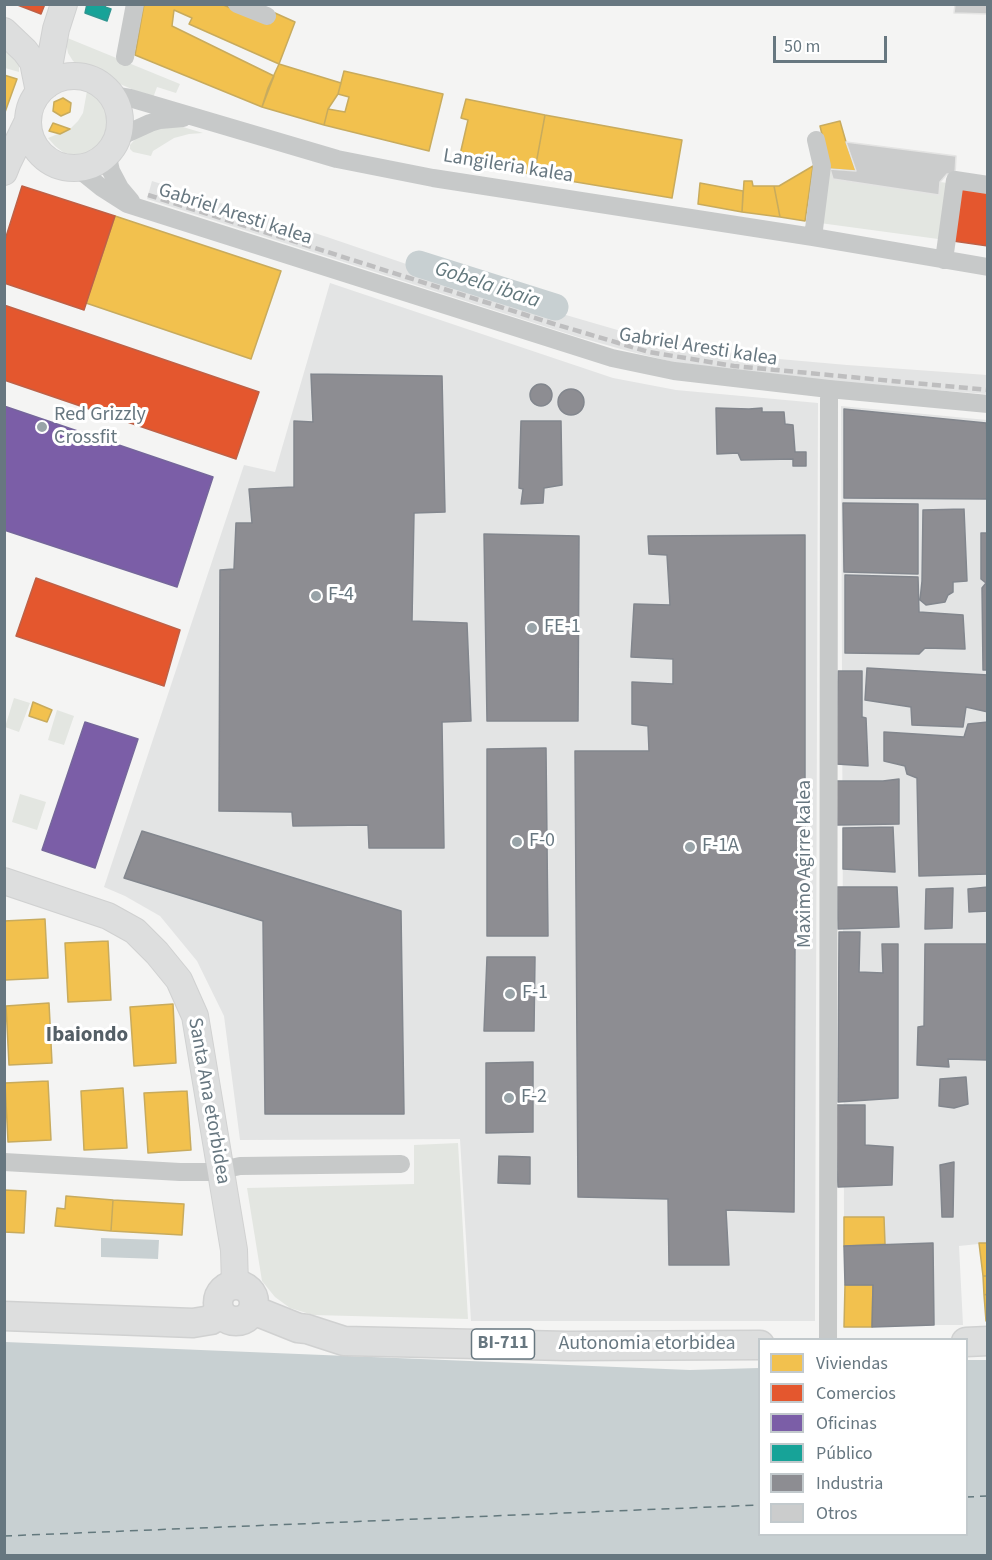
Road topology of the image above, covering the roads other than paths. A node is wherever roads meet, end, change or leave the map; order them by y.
1 (64, 4) edge
2 (135, 4) edge
3 (237, 4) edge
4 (267, 16) dead end
5 (56, 29) junction
6 (7, 34) edge
7 (125, 57) dead end
8 (76, 76) junction
9 (43, 88) junction
10 (112, 95) junction
11 (201, 118) junction
12 (816, 140) dead end
13 (16, 146) edge
14 (112, 146) junction
15 (64, 165) junction
16 (4, 183) edge
17 (987, 184) edge
18 (142, 209) junction
19 (813, 237) junction
20 (944, 260) junction
21 (987, 267) edge
22 (829, 389) junction
23 (987, 404) edge
24 (4, 881) edge
25 (4, 1162) edge
26 (401, 1164) dead end
27 (221, 1170) junction
28 (235, 1286) junction
29 (219, 1310) junction
30 (253, 1310) junction
31 (4, 1316) edge
32 (828, 1338) edge
33 (987, 1341) edge
34 (968, 1342) edge
35 (758, 1345) edge

1 - 5 street
2 - 7 street
3 - 4 street
5 - 8 street
5 - 9 street
6 - 9 street
8 - 9 street
8 - 10 street
9 - 13 street
10 - 11 street, Langileria kalea
10 - 14 street
11 - 14 street, Langileria kalea
11 - 19 street, Langileria kalea
12 - 19 street
13 - 15 street
14 - 15 street
14 - 18 street
15 - 16 street
15 - 18 street, Gabriel Aresti kalea
17 - 20 street
18 - 22 street, Gabriel Aresti kalea
19 - 20 street, Langileria kalea
20 - 21 street, Langileria kalea
22 - 23 street, Gabriel Aresti kalea
22 - 32 street, Maximo Agirre kalea
24 - 27 street, Santa Ana etorbidea
25 - 27 street
26 - 27 street
27 - 28 street, Santa Ana etorbidea
28 - 29 main road
28 - 30 main road
29 - 30 main road
29 - 31 main road
30 - 35 main road, Autonomia etorbidea / BI-711
33 - 34 main road

